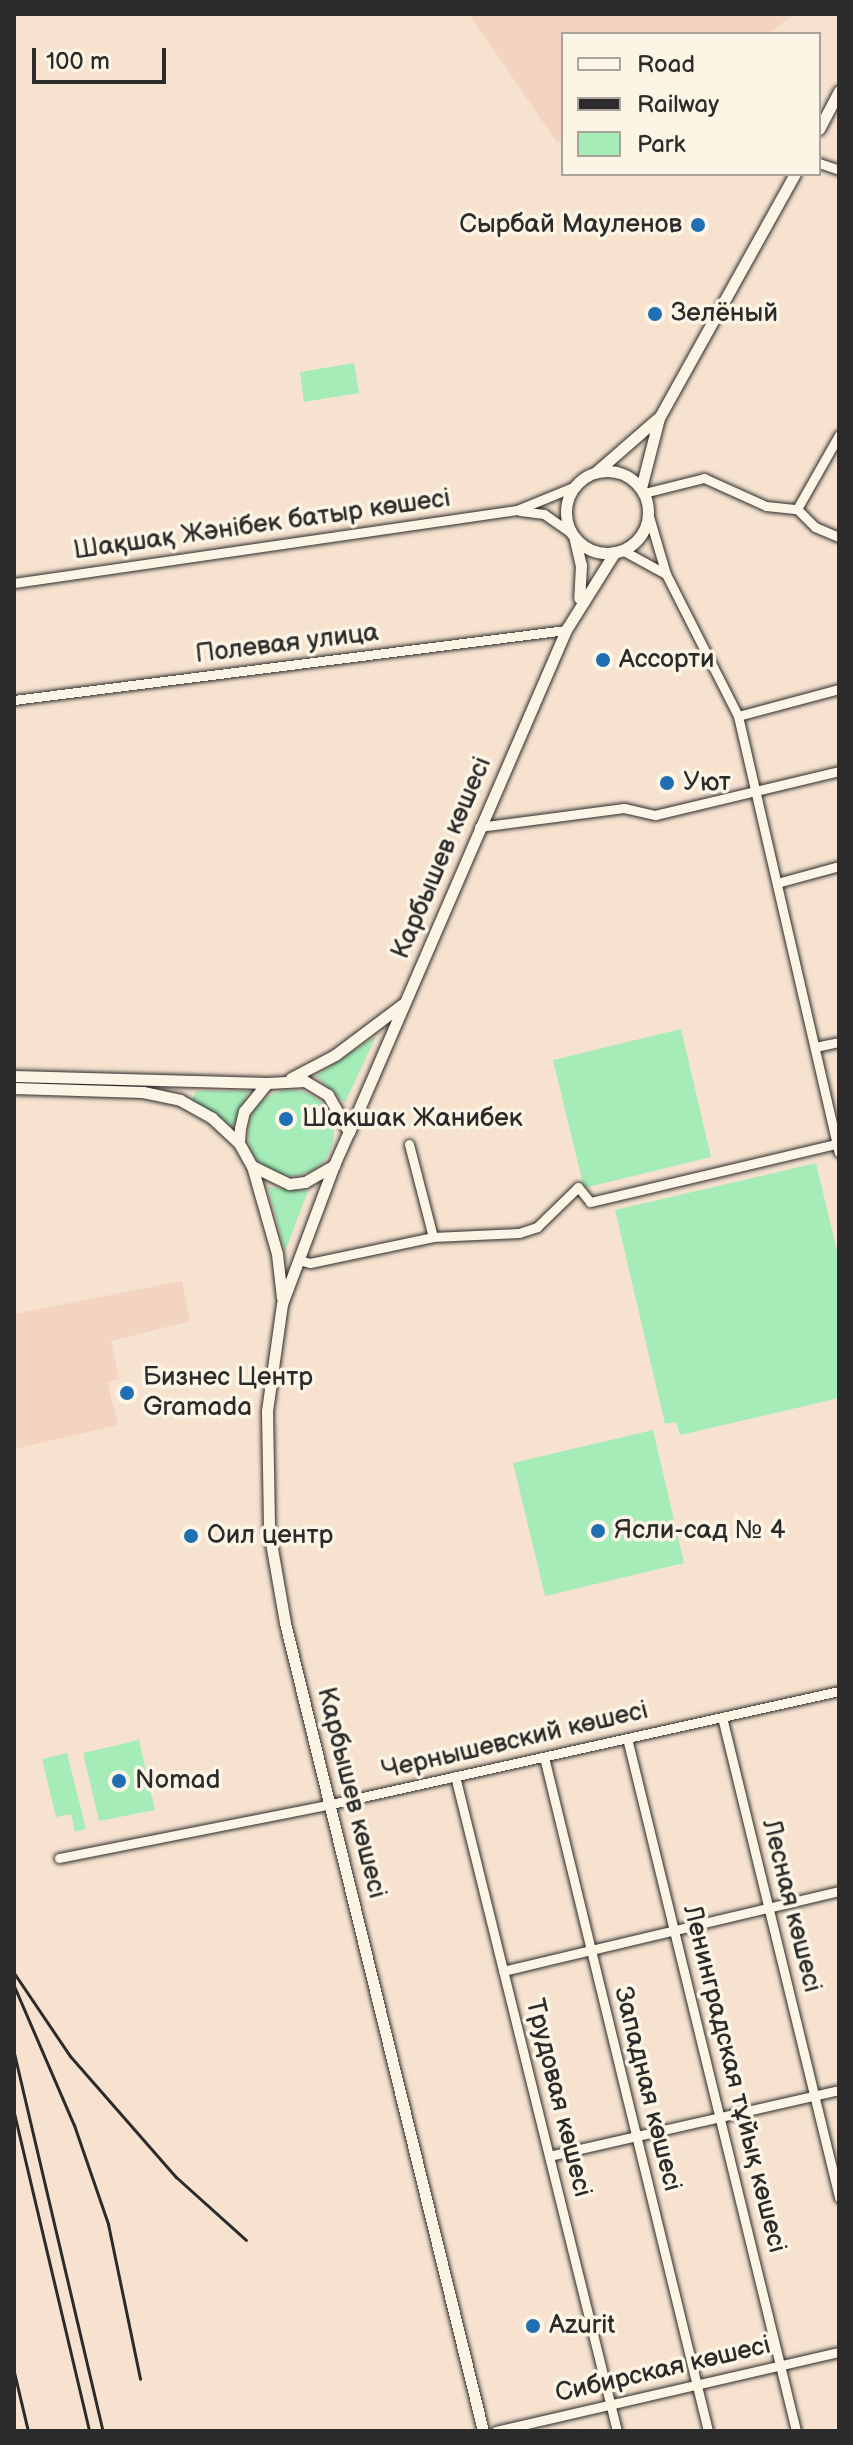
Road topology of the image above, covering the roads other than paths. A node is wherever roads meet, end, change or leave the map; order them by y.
1 (839, 91) edge
2 (821, 125) edge
3 (794, 176) edge
4 (659, 418) junction
5 (839, 435) edge
6 (596, 472) junction
7 (573, 487) junction
8 (642, 491) junction
9 (797, 509) junction
10 (517, 510) junction
11 (648, 513) junction
12 (572, 535) junction
13 (839, 537) edge
14 (619, 551) junction
15 (666, 574) junction
16 (14, 583) edge
17 (579, 602) junction
18 (566, 630) junction
19 (839, 689) edge
20 (14, 700) edge
21 (738, 716) junction
22 (839, 771) edge
23 (756, 791) junction
24 (479, 827) junction
25 (839, 866) edge
26 (777, 883) junction
27 (403, 1004) junction
28 (839, 1042) edge
29 (815, 1047) junction
30 (14, 1076) edge
31 (291, 1078) junction
32 (267, 1083) junction
33 (14, 1088) edge
34 (349, 1132) junction
35 (239, 1143) junction
36 (409, 1144) dead end
37 (838, 1146) edge
38 (334, 1165) junction
39 (252, 1166) junction
40 (433, 1237) junction
41 (298, 1260) junction
42 (282, 1304) junction
43 (839, 1691) edge
44 (722, 1717) junction
45 (627, 1738) junction
46 (544, 1757) junction
47 (455, 1776) junction
48 (331, 1804) junction
49 (59, 1858) dead end
50 (839, 1891) edge
51 (768, 1905) junction
52 (675, 1928) junction
53 (591, 1949) junction
54 (503, 1971) junction
55 (839, 2090) edge
56 (814, 2096) junction
57 (720, 2117) junction
58 (636, 2136) junction
59 (549, 2156) junction
60 (839, 2198) edge
61 (839, 2352) edge
62 (781, 2365) junction
63 (697, 2385) junction
64 (610, 2405) junction
65 (483, 2431) edge
66 (496, 2431) edge
67 (617, 2431) edge
68 (708, 2431) edge
69 (796, 2431) edge

1 - 2 main road
3 - 4 main road
4 - 6 main road
4 - 8 main road
5 - 9 street
6 - 7 main road
6 - 8 main road
7 - 10 street, Шақшақ Жәнібек батыр көшесі
7 - 12 main road
8 - 9 street
8 - 11 main road
9 - 13 street
10 - 12 street, Шақшақ Жәнібек батыр көшесі
10 - 16 street, Шақшақ Жәнібек батыр көшесі
11 - 14 main road
11 - 15 street
12 - 14 main road
12 - 17 main road
14 - 15 street
14 - 17 main road
15 - 21 street
17 - 18 main road, Карбышев көшесі
18 - 20 street, Полевая улица
18 - 24 main road, Карбышев көшесі
19 - 21 street
21 - 23 street
22 - 23 street
23 - 24 street
23 - 26 street
24 - 27 main road, Карбышев көшесі
25 - 26 street
26 - 29 street
27 - 31 main road
27 - 34 main road, Карбышев көшесі
28 - 29 street
29 - 37 street
30 - 32 main road
31 - 32 main road
31 - 34 main road
32 - 35 main road
33 - 35 main road
34 - 38 main road
35 - 39 main road
36 - 40 street
37 - 40 street
38 - 39 main road
38 - 41 main road, Карбышев көшесі
39 - 42 main road
40 - 41 street
41 - 42 main road, Карбышев көшесі
42 - 48 main road, Карбышев көшесі
43 - 44 street, Чернышевский көшесі
44 - 45 street, Чернышевский көшесі
44 - 51 street, Лесная көшесі
45 - 46 street, Чернышевский көшесі
45 - 52 street, Ленинградская тұйық көшесі
46 - 47 street, Чернышевский көшесі
46 - 53 street, Западная көшесі
47 - 48 street, Чернышевский көшесі
47 - 54 street, Трудовая көшесі
48 - 49 street, Чернышевский көшесі
48 - 65 main road, Карбышев көшесі
50 - 51 street
51 - 52 street
51 - 56 street, Лесная көшесі
52 - 53 street
52 - 57 street, Ленинградская тұйық көшесі
53 - 54 street
53 - 58 street, Западная көшесі
54 - 59 street, Трудовая көшесі
55 - 56 street
56 - 57 street
56 - 60 street, Лесная көшесі
57 - 58 street
57 - 62 street, Ленинградская тұйық көшесі
58 - 59 street
58 - 63 street, Западная көшесі
59 - 64 street, Трудовая көшесі
61 - 62 street, Сибирская көшесі
62 - 63 street, Сибирская көшесі
62 - 69 street, Ленинградская тұйық көшесі
63 - 64 street, Сибирская көшесі
63 - 68 street, Западная көшесі
64 - 66 street, Сибирская көшесі
64 - 67 street, Трудовая көшесі

